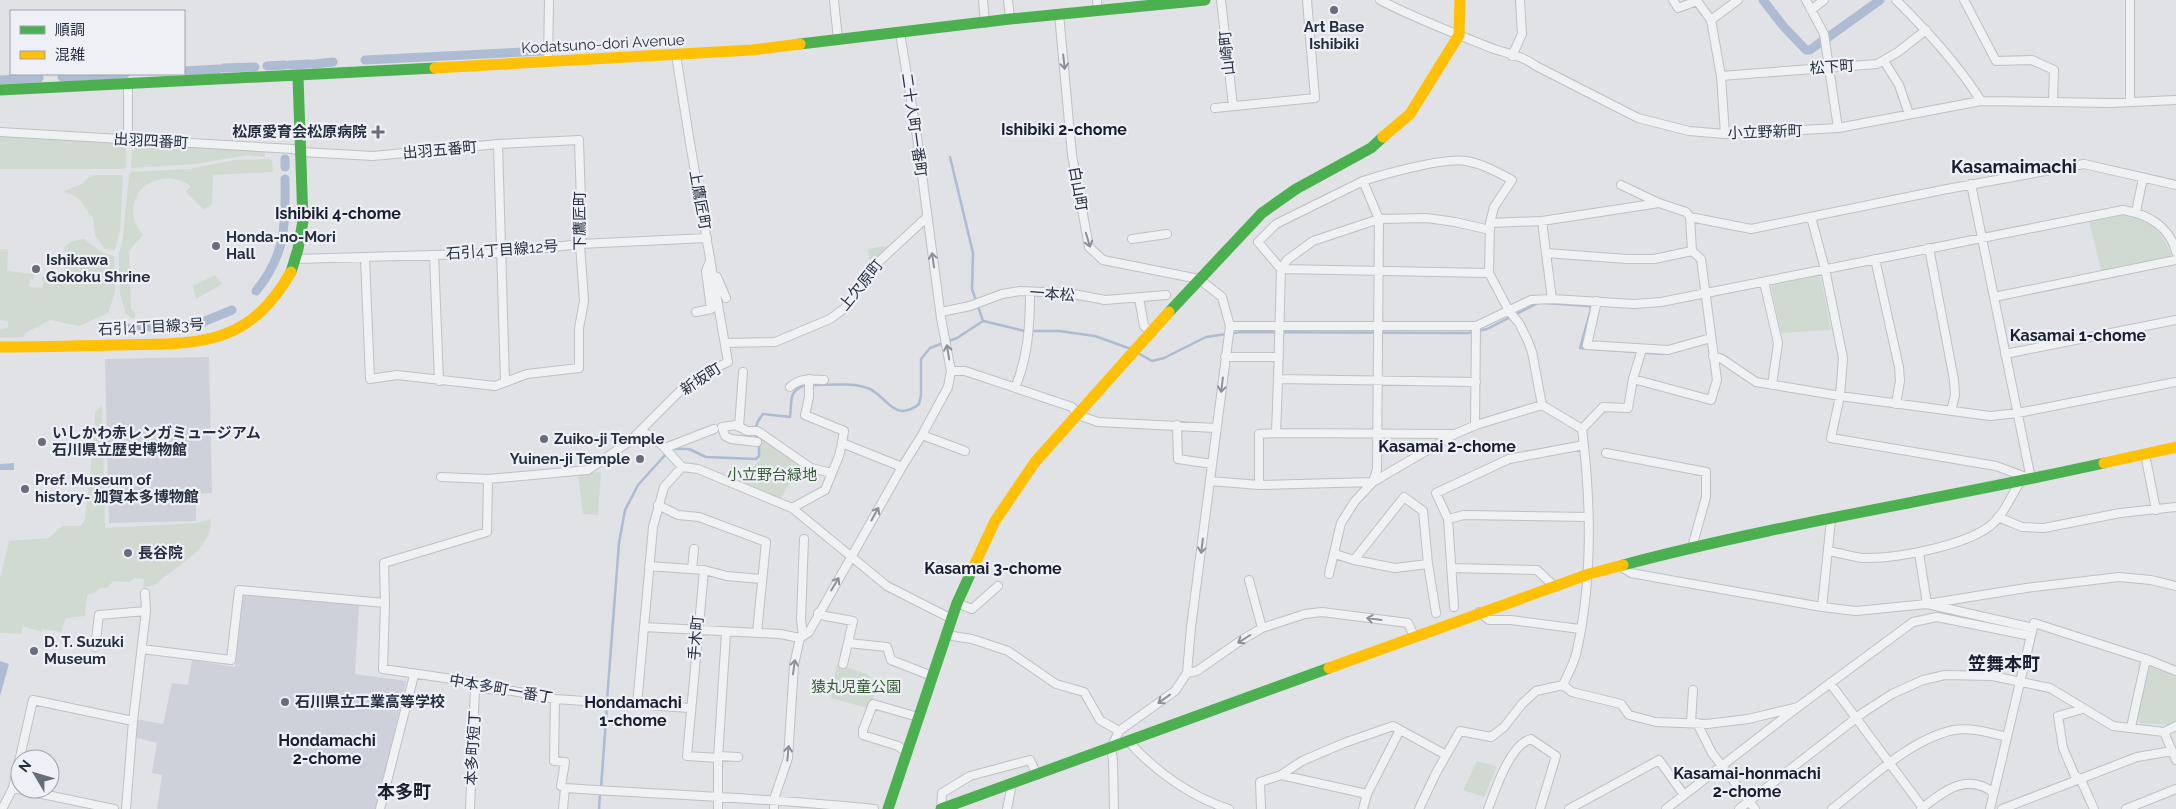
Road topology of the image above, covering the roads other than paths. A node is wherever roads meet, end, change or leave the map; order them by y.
1 (549, 0) edge
2 (834, 0) edge
3 (982, 0) edge
4 (1008, 0) edge
5 (1206, 0) edge
6 (1221, 0) edge
7 (1307, 0) edge
8 (1380, 0) edge
9 (1460, 0) edge
10 (1520, 0) edge
11 (1673, 0) edge
12 (1738, 0) edge
13 (1806, 0) edge
14 (1824, 0) edge
15 (1896, 0) edge
16 (1964, 0) edge
17 (2130, 0) edge
18 (1097, 5) edge
19 (1811, 10) junction
20 (1059, 14) junction
21 (1010, 19) junction
22 (1711, 20) junction
23 (985, 23) junction
24 (1926, 30) junction
25 (900, 33) junction
26 (1459, 35) junction
27 (838, 40) junction
28 (676, 55) junction
29 (1512, 56) junction
30 (1884, 61) junction
31 (548, 62) junction
32 (1829, 68) junction
33 (1721, 76) junction
34 (298, 77) junction
35 (128, 85) junction
36 (0, 90) edge
37 (1981, 100) junction
38 (2053, 100) junction
39 (2176, 100) edge
40 (2130, 102) junction
41 (1233, 106) junction
42 (1215, 108) dead end
43 (1909, 114) junction
44 (1838, 128) junction
45 (0, 132) edge
46 (1725, 134) junction
47 (128, 140) junction
48 (578, 140) joint
49 (498, 144) junction
50 (301, 152) junction
51 (2143, 178) junction
52 (1362, 181) junction
53 (1971, 184) junction
54 (1621, 185) dead end
55 (2176, 185) edge
56 (1658, 203) junction
57 (2136, 212) junction
58 (927, 217) junction
59 (1811, 217) junction
60 (1690, 218) junction
61 (1379, 219) junction
62 (1542, 221) junction
63 (1490, 227) junction
64 (1167, 234) dead end
65 (1982, 237) junction
66 (707, 238) junction
67 (1132, 239) dead end
68 (580, 244) junction
69 (1929, 248) junction
70 (1692, 251) junction
71 (2176, 252) edge
72 (501, 253) junction
73 (1546, 253) junction
74 (434, 255) junction
75 (296, 258) junction
76 (365, 258) junction
77 (1875, 259) junction
78 (2176, 260) edge
79 (710, 261) junction
80 (1281, 269) junction
81 (1826, 269) junction
82 (1379, 271) junction
83 (1489, 273) junction
84 (1199, 279) junction
85 (1764, 282) junction
86 (1030, 292) junction
87 (1706, 294) junction
88 (1166, 296) dead end
89 (1994, 297) junction
90 (726, 298) dead end
91 (1139, 298) junction
92 (1552, 298) junction
93 (1596, 301) junction
94 (940, 311) junction
95 (1508, 311) junction
96 (696, 312) dead end
97 (2176, 320) edge
98 (1230, 326) junction
99 (1279, 326) junction
100 (1378, 326) junction
101 (1476, 326) junction
102 (1152, 333) junction
103 (1711, 338) junction
104 (726, 344) junction
105 (0, 347) edge
106 (1642, 349) junction
107 (2005, 354) junction
108 (1713, 356) junction
109 (1225, 357) junction
110 (1278, 357) junction
111 (950, 371) junction
112 (743, 372) dead end
113 (809, 379) junction
114 (1278, 379) junction
115 (1633, 379) junction
116 (824, 380) dead end
117 (439, 381) junction
118 (1377, 381) junction
119 (505, 382) junction
120 (1476, 382) junction
121 (2176, 382) edge
122 (1772, 385) junction
123 (790, 387) dead end
124 (1015, 388) junction
125 (1840, 396) junction
126 (1542, 404) junction
127 (1896, 404) junction
128 (1951, 411) junction
129 (2018, 413) junction
130 (1078, 416) junction
131 (1177, 425) junction
132 (1475, 425) junction
133 (739, 426) junction
134 (718, 428) junction
135 (1216, 428) junction
136 (1582, 429) junction
137 (641, 430) junction
138 (1276, 433) junction
139 (1377, 433) junction
140 (1455, 434) junction
141 (922, 435) junction
142 (757, 442) dead end
143 (842, 443) junction
144 (1584, 445) junction
145 (2176, 447) edge
146 (665, 448) junction
147 (966, 451) dead end
148 (1606, 453) dead end
149 (2145, 454) junction
150 (1212, 464) junction
151 (682, 467) junction
152 (902, 467) junction
153 (832, 473) junction
154 (441, 477) dead end
155 (488, 478) junction
156 (2025, 480) junction
157 (1210, 481) junction
158 (1373, 482) junction
159 (1259, 485) junction
160 (658, 505) junction
161 (2176, 507) edge
162 (792, 508) junction
163 (2156, 510) junction
164 (1588, 516) junction
165 (1998, 517) junction
166 (1448, 518) junction
167 (1831, 520) junction
168 (804, 539) dead end
169 (1692, 547) junction
170 (694, 549) dead end
171 (1829, 551) junction
172 (1335, 554) junction
173 (1919, 554) junction
174 (851, 557) junction
175 (1354, 560) junction
176 (1428, 564) junction
177 (649, 566) junction
178 (1620, 566) junction
179 (1451, 568) junction
180 (692, 569) junction
181 (704, 570) junction
182 (1329, 574) dead end
183 (1589, 574) junction
184 (761, 579) junction
185 (1249, 580) dead end
186 (998, 586) dead end
187 (1554, 586) junction
188 (2176, 586) edge
189 (145, 593) dead end
190 (385, 603) junction
191 (957, 603) junction
192 (1927, 604) junction
193 (1454, 607) dead end
194 (1822, 607) junction
195 (146, 611) junction
196 (1479, 612) junction
197 (818, 613) junction
198 (1436, 613) dead end
199 (952, 619) junction
200 (723, 622) dead end
201 (644, 627) junction
202 (1262, 628) junction
203 (1580, 629) junction
204 (697, 631) junction
205 (2032, 632) junction
206 (724, 633) junction
207 (757, 633) junction
208 (946, 635) junction
209 (1414, 636) junction
210 (801, 637) junction
211 (848, 643) junction
212 (95, 647) dead end
213 (142, 649) junction
214 (2146, 659) junction
215 (843, 664) dead end
216 (2176, 671) edge
217 (1187, 673) junction
218 (414, 675) junction
219 (932, 676) junction
220 (2021, 680) junction
221 (1830, 683) junction
222 (1563, 686) junction
223 (476, 688) junction
224 (1693, 690) dead end
225 (556, 699) junction
226 (637, 705) junction
227 (1798, 706) junction
228 (690, 708) junction
229 (2083, 709) junction
230 (918, 717) junction
231 (1857, 720) junction
232 (133, 721) junction
233 (1694, 722) junction
234 (2176, 726) edge
235 (2131, 727) junction
236 (1400, 730) junction
237 (1119, 731) junction
238 (2164, 732) junction
239 (2007, 737) junction
240 (1128, 741) junction
241 (1111, 748) junction
242 (22, 749) edge
243 (2172, 751) junction
244 (906, 752) junction
245 (1446, 755) junction
246 (718, 757) junction
247 (738, 757) dead end
248 (2176, 760) edge
249 (1890, 764) junction
250 (1721, 767) junction
251 (1037, 775) junction
252 (1281, 775) junction
253 (2080, 778) junction
254 (1012, 784) junction
255 (565, 788) junction
256 (2176, 789) edge
257 (1994, 793) junction
258 (10, 794) edge
259 (1367, 794) junction
260 (1684, 795) junction
261 (60, 798) edge
262 (718, 798) junction
263 (774, 800) junction
264 (1749, 801) junction
265 (1571, 808) edge
266 (2, 809) edge
267 (114, 809) edge
268 (126, 809) edge
269 (380, 809) edge
270 (470, 809) edge
271 (563, 809) edge
272 (718, 809) edge
273 (774, 809) edge
274 (874, 809) edge
275 (888, 809) edge
276 (941, 809) edge
277 (1007, 809) edge
278 (1114, 809) edge
279 (1229, 809) edge
280 (1260, 809) edge
281 (1363, 809) edge
282 (1419, 809) edge
283 (1488, 809) edge
284 (1540, 809) edge
285 (1582, 809) edge
286 (1666, 809) edge
287 (1739, 809) edge
288 (1755, 809) edge
289 (1832, 809) edge
290 (1922, 809) edge
291 (1990, 809) edge
292 (2002, 809) edge
293 (2094, 809) edge
294 (2126, 809) edge

1 - 31 street
2 - 27 street
3 - 23 street
4 - 21 street
5 - 18 street, Kodatsuno-dori Avenue
6 - 41 street, 山崎町
7 - 41 street
8 - 26 street, 小立野新町
9 - 26 street
10 - 29 street
11 - 22 street
12 - 22 street
13 - 19 street
14 - 19 street
15 - 24 street
16 - 38 street
17 - 40 street
18 - 20 street, Kodatsuno-dori Avenue
19 - 32 street
20 - 21 street, Kodatsuno-dori Avenue
20 -> 84 street, 白山町
21 - 23 street, Kodatsuno-dori Avenue
22 - 33 street
23 - 25 street, Kodatsuno-dori Avenue
24 - 30 street
24 - 37 street
25 - 27 street, Kodatsuno-dori Avenue
25 - 58 street, 二十人町一番町
26 - 29 street, 小立野新町
26 - 84 street
27 - 28 street, Kodatsuno-dori Avenue
28 - 31 street, Kodatsuno-dori Avenue
28 - 66 street, 上鷹匠町
29 - 46 street, 小立野新町
30 - 32 street, 松下町
30 - 43 street
31 - 34 street, Kodatsuno-dori Avenue
32 - 33 street, 松下町
32 - 44 street
33 - 46 street
34 - 35 street, Kodatsuno-dori Avenue
34 - 50 street, 石引4丁目線3号
35 - 36 street, Kodatsuno-dori Avenue
35 - 47 street
37 - 38 street, 小立野新町
37 - 43 street, 小立野新町
38 - 40 street, 小立野新町
39 - 40 street, 小立野新町
41 - 42 street
43 - 44 street, 小立野新町
44 - 46 street, 小立野新町
45 - 47 street, 出羽四番町
47 - 50 street, 出羽四番町
48 - 49 street, 出羽五番町
48 - 68 street, 下鷹匠町
49 - 50 street, 出羽五番町
49 - 72 street
50 - 75 street, 石引4丁目線3号
51 - 53 street
51 - 55 street
51 - 57 street
52 - 61 street
52 - 63 street
52 - 80 street
53 - 59 street
53 - 65 street
54 - 56 street
56 - 60 street
56 - 62 street
57 - 65 street
57 - 71 street
94 -> 58 street, 二十人町一番町
58 - 104 street, 上欠原町
59 - 60 street
59 - 81 street
60 - 70 street
61 - 63 street
61 - 80 street
61 - 82 street
62 - 63 street
62 - 73 street
63 - 83 street
64 - 67 street
65 - 69 street
65 - 89 street
66 - 68 street, 石引4丁目線12号
66 - 79 street, 上鷹匠町
68 - 72 street, 石引4丁目線12号
68 - 119 street, 下鷹匠町
69 - 77 street
69 - 128 street
70 - 73 street
70 - 87 street
72 - 74 street, 石引4丁目線12号
72 - 119 street
73 - 92 street
74 - 76 street, 石引4丁目線12号
74 - 117 street
75 - 76 street, 石引4丁目線12号
75 - 105 street, 石引4丁目線3号
76 - 117 street
77 - 81 street
77 - 127 street
78 - 89 street
79 - 90 street
79 - 96 street
79 - 104 street, 上鷹匠町
80 - 82 street
80 - 99 street
81 - 85 street
81 - 125 street
82 - 83 street
82 - 100 street
83 - 95 street
84 - 98 street
84 - 102 street
85 - 87 street
85 - 122 street
86 - 91 street, 一本松
86 - 94 street, 一本松
86 - 124 street
87 - 93 street
87 - 103 street
88 - 91 street, 一本松
89 - 107 street
91 - 102 street
92 - 93 street
92 - 95 street
93 - 106 street
111 -> 94 street, 二十人町一番町
95 - 101 street
95 - 126 street
97 - 107 street
98 - 99 street
98 - 109 street
99 - 100 street
99 - 110 street
100 - 101 street
100 - 118 street
101 - 120 street
102 - 130 street
103 - 106 street
103 - 108 street
104 - 137 street, 新坂町
106 - 115 street
107 - 129 street
108 - 115 street
108 - 122 street
109 - 110 street
109 -> 135 street
110 - 114 street
111 - 124 street
111 - 141 street, 二十人町一番町
112 - 133 street
113 - 116 street
113 - 123 street
113 - 143 street
114 - 118 street
114 - 138 street
115 - 136 street
117 - 119 street
118 - 120 street
118 - 139 street
120 - 132 street
121 - 129 street
122 - 125 street
124 - 130 street
125 - 127 street
125 - 156 street
126 - 132 street
126 - 136 street
127 - 128 street
128 - 129 street
129 - 156 street
130 - 131 street
130 - 191 street
131 - 135 street
131 - 150 street
132 - 140 street
133 - 134 street
133 - 153 street
134 - 142 street
134 - 146 street
135 - 150 street
136 - 144 street
137 - 146 street
137 - 155 street
138 - 139 street
138 - 159 street
139 - 140 street
139 - 158 street
140 - 158 street
141 - 147 street
141 - 152 street
143 - 152 street
143 - 153 street
144 - 164 street
144 - 166 street
145 - 149 street
146 - 151 street
148 - 169 street
149 - 156 street
149 - 163 street
150 - 157 street
151 - 160 street
151 - 162 street
174 -> 152 street
153 - 162 street
154 - 155 street
155 - 190 street
156 - 165 street
156 - 167 street
157 - 159 street
157 -> 217 street
158 - 159 street
158 - 172 street
160 - 177 street
160 - 184 street
161 - 163 street
162 - 174 street
163 - 165 street
164 - 166 street
164 - 183 street
165 - 173 street
166 - 179 street
167 - 169 street
167 - 171 street
168 - 210 street
169 - 178 street
170 - 180 street
171 - 173 street
171 - 194 street
172 - 175 street
172 - 182 street
173 - 192 street
197 -> 174 street
174 - 199 street
175 - 176 street
175 - 176 street
176 - 198 street
177 - 180 street
177 - 201 street
178 - 183 street
178 - 194 street
179 - 187 street
179 - 193 street
180 - 181 street
181 - 184 street
181 - 204 street, 手木町
183 - 187 street
183 - 203 street
184 - 207 street
185 - 202 street
186 - 191 street
187 - 196 street
188 - 192 street
189 - 195 street
190 - 213 street
190 - 218 street
191 - 199 street
192 - 194 street
192 - 205 street
195 - 212 street
195 - 213 street
196 - 203 street
196 - 209 street
197 - 210 street
197 - 211 street
199 - 208 street
200 - 206 street
201 - 204 street
201 - 226 street
209 -> 202 street
202 -> 217 street
203 - 222 street
204 - 206 street
204 - 228 street, 手木町
205 - 214 street
205 - 220 street
205 - 221 street
206 - 207 street
206 - 246 street
207 - 210 street
208 - 219 street
208 - 237 street
209 - 240 street
263 -> 210 street
211 - 215 street
211 - 219 street
213 - 232 street
214 - 216 street
214 - 235 street
217 -> 237 street
218 - 223 street, 中本多町一番丁
218 - 269 street
219 - 230 street
220 - 229 street
220 - 231 street
220 - 239 street
221 - 227 street
221 - 231 street
222 - 233 street
222 - 245 street
223 - 225 street, 中本多町一番丁
223 - 270 street, 本多町短丁
224 - 233 street
225 - 226 street, 中本多町一番丁
225 - 255 street
226 - 228 street, 中本多町一番丁
227 - 233 street
227 - 250 street
228 - 246 street, 手木町
229 - 235 street
229 - 253 street
230 - 244 street
230 - 244 street
231 - 249 street
231 - 264 street
232 - 242 street
232 - 268 street
233 - 250 street
234 - 238 street
235 - 238 street
236 - 245 street
236 - 252 street
236 - 259 street
237 - 241 street
238 - 243 street
239 - 249 street
239 - 257 street
240 - 241 street
240 - 279 street
241 - 251 street
241 - 278 street
243 - 248 street
243 - 253 street
244 - 275 street
245 - 282 street
246 - 247 street
246 - 262 street
249 - 289 street
249 - 290 street
250 - 260 street
250 - 264 street
251 - 254 street
251 - 276 street
252 - 259 street
252 - 280 street
253 - 292 street
253 - 293 street
254 - 276 street
254 - 277 street
255 - 262 street
255 - 271 street
256 - 294 street
257 - 290 street
257 - 291 street
258 - 266 street
259 - 281 street
260 - 265 street
260 - 286 street
261 - 267 street
262 - 263 street
262 - 272 street
263 - 273 street
263 - 274 street
264 - 287 street
264 - 288 street
265 - 285 street
283 - 284 street

